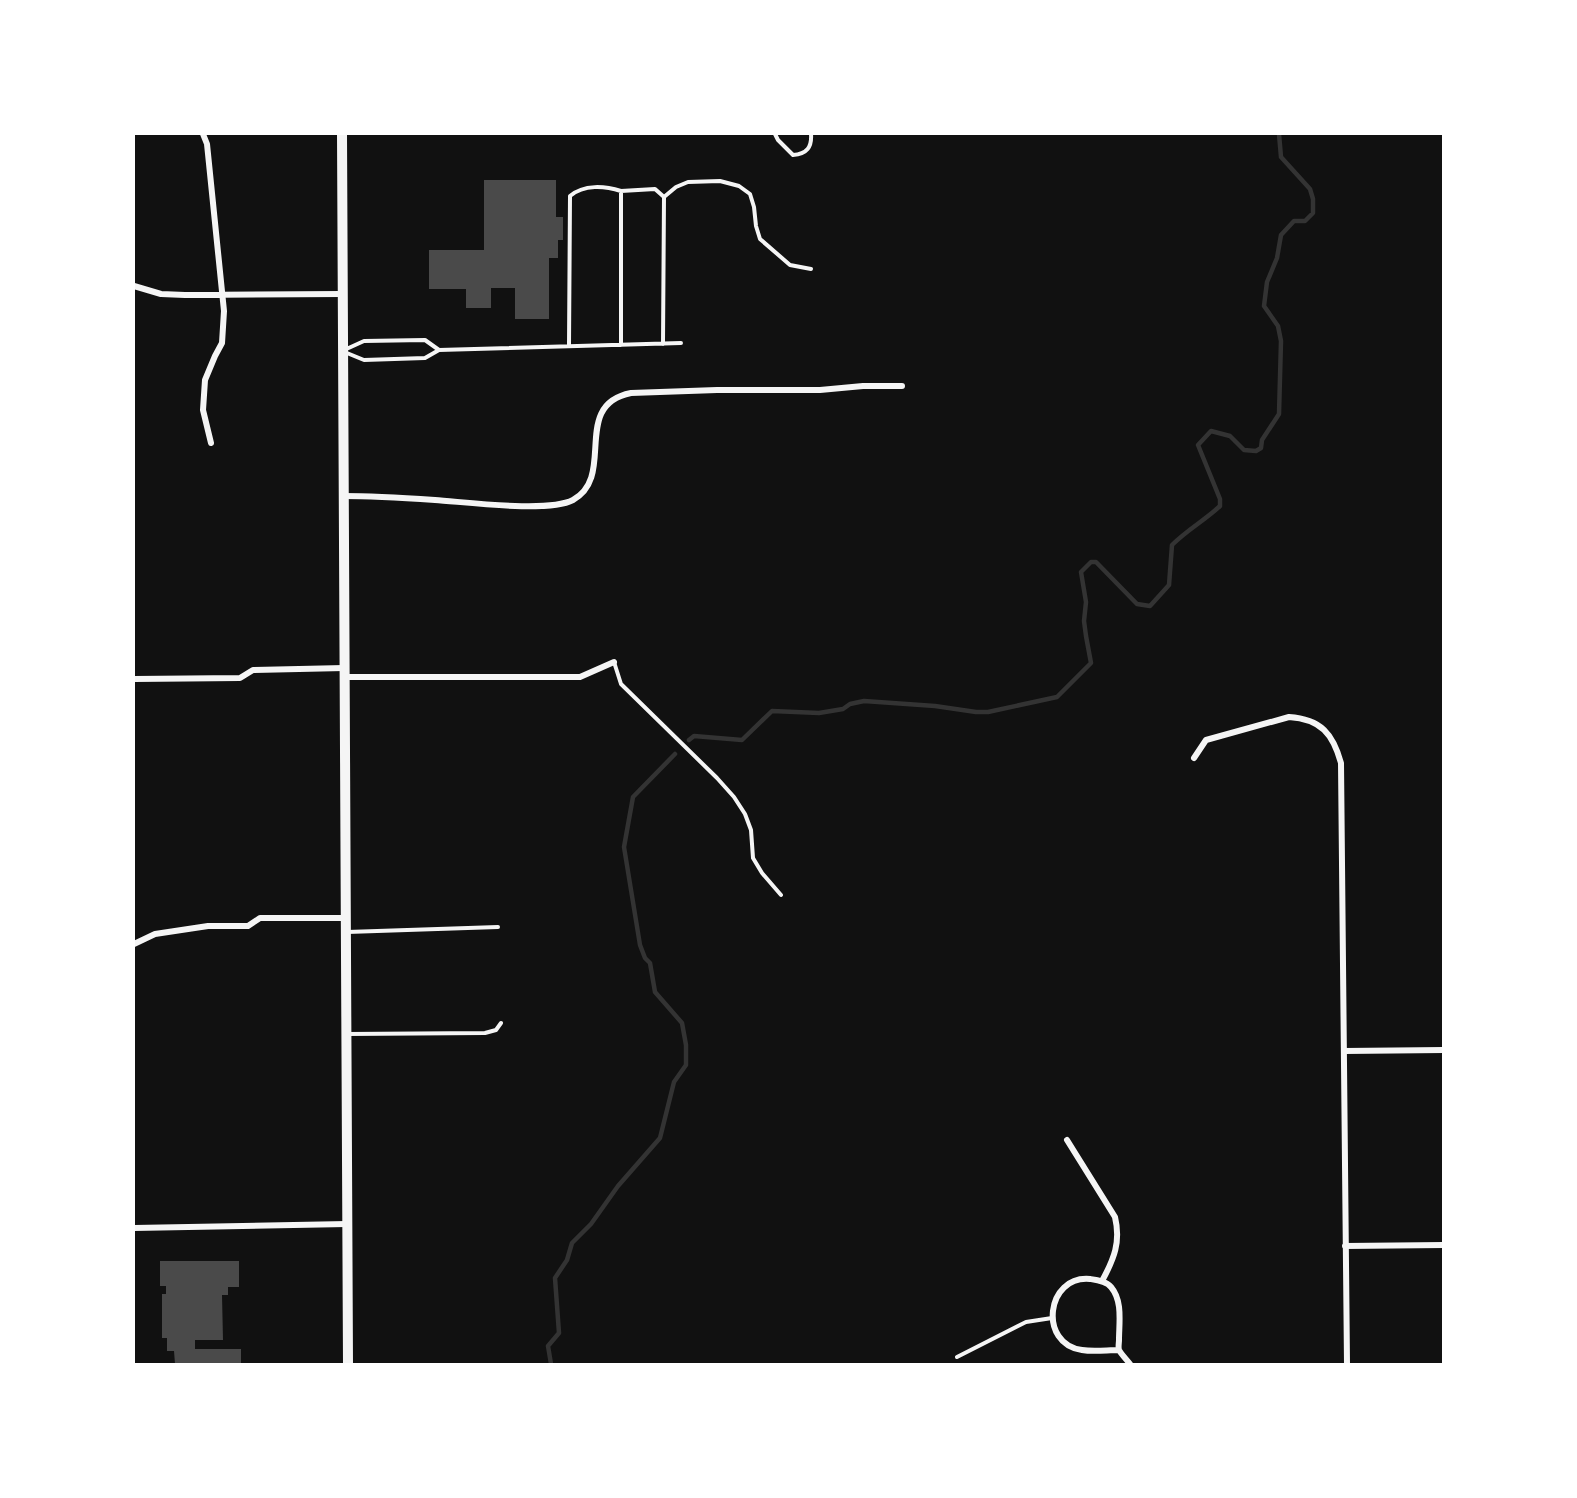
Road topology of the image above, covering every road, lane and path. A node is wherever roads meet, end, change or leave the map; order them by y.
1 (203, 134) edge
2 (342, 134) edge
3 (776, 134) edge
4 (811, 134) edge
5 (621, 191) junction
6 (664, 197) junction
7 (811, 269) dead end
8 (134, 286) edge
9 (342, 294) junction
10 (222, 295) junction
11 (681, 343) dead end
12 (663, 344) junction
13 (621, 345) junction
14 (568, 346) junction
15 (439, 350) junction
16 (342, 351) junction
17 (902, 386) dead end
18 (211, 443) dead end
19 (343, 496) junction
20 (614, 662) joint
21 (344, 672) junction
22 (134, 679) edge
23 (1194, 758) dead end
24 (781, 895) dead end
25 (346, 918) junction
26 (498, 927) dead end
27 (346, 932) junction
28 (134, 944) edge
29 (501, 1023) dead end
30 (346, 1034) junction
31 (1443, 1050) edge
32 (1344, 1051) junction
33 (1067, 1140) dead end
34 (347, 1224) junction
35 (134, 1228) edge
36 (1443, 1245) edge
37 (1345, 1246) junction
38 (1102, 1281) junction
39 (1052, 1318) junction
40 (1119, 1350) junction
41 (957, 1357) dead end
42 (348, 1365) edge
43 (1130, 1365) edge
44 (1347, 1365) edge

1 - 10 street
2 - 9 main road
3 - 4 lane
5 - 6 lane
5 - 13 lane
5 - 14 lane
6 - 7 lane
6 - 12 lane
8 - 10 street
9 - 10 street
9 - 16 main road
10 - 18 street
11 - 12 lane
12 - 13 lane
13 - 14 lane
14 - 15 lane
15 - 16 lane
15 - 16 lane
16 - 19 main road
17 - 19 street
19 - 21 main road
20 - 21 street
20 - 24 lane
21 - 22 street
21 - 25 main road
23 - 32 street
25 - 27 main road
25 - 28 street
26 - 27 lane
27 - 30 main road
29 - 30 lane
30 - 34 main road
31 - 32 street
32 - 37 street
33 - 38 street
34 - 35 street
34 - 42 main road
36 - 37 street
37 - 44 street
38 - 39 street
38 - 40 street
39 - 40 street
39 - 41 lane
40 - 43 street

